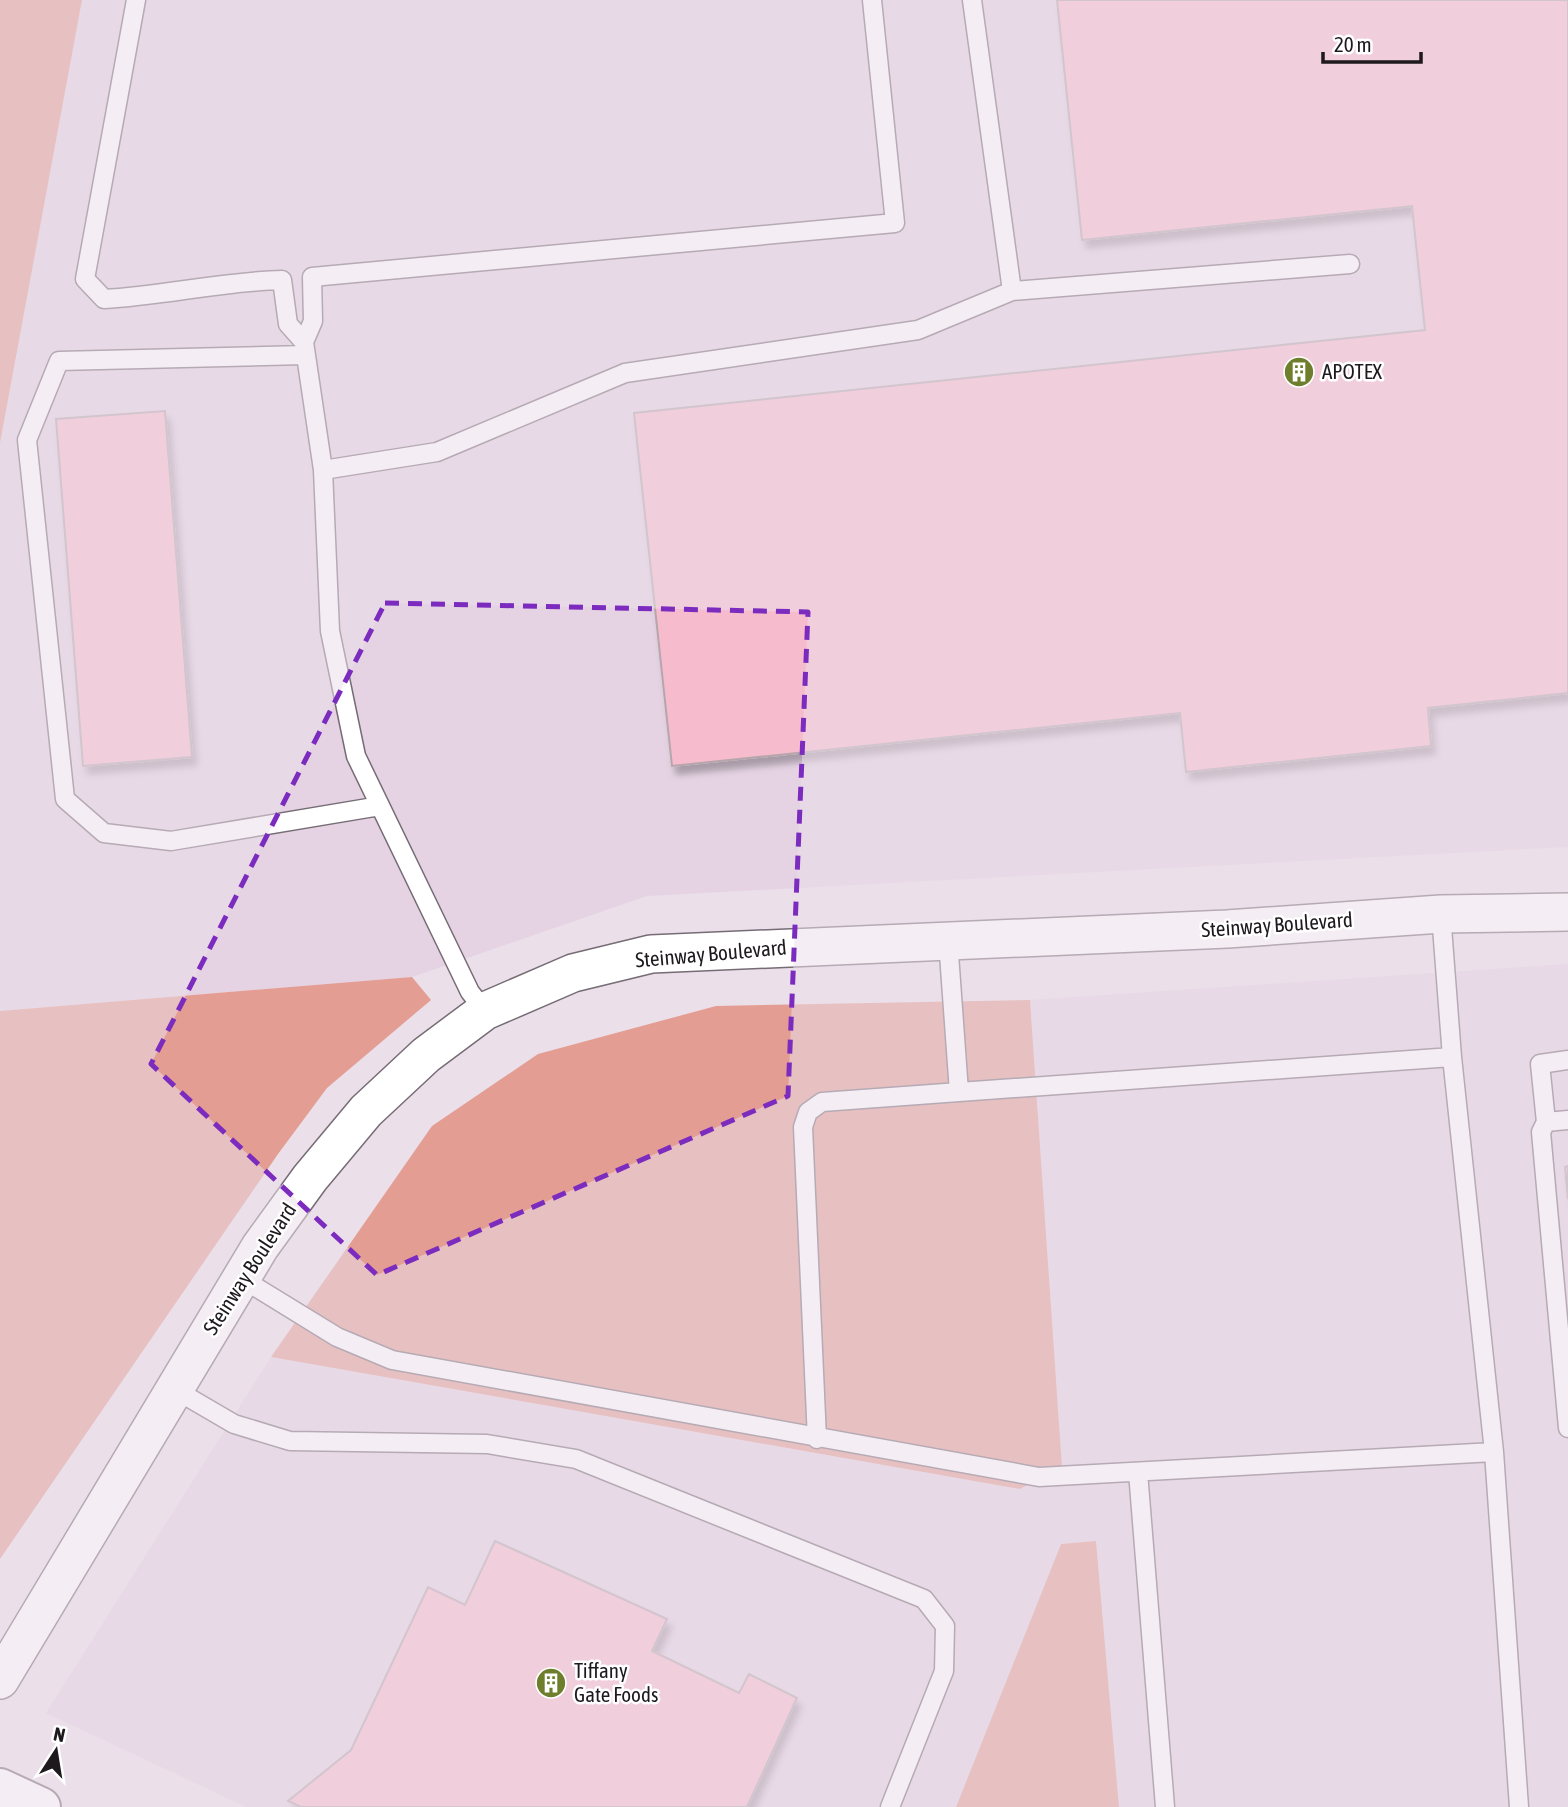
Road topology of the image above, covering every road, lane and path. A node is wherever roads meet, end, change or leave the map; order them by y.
1 (136, 0) edge
2 (872, 0) edge
3 (972, 0) edge
4 (1350, 264) dead end
5 (1012, 292) junction
6 (305, 348) junction
7 (323, 471) junction
8 (380, 806) junction
9 (1568, 912) edge
10 (1441, 914) junction
11 (948, 940) junction
12 (485, 1011) junction
13 (1452, 1057) junction
14 (1568, 1060) edge
15 (959, 1092) junction
16 (1568, 1120) edge
17 (1546, 1122) junction
18 (241, 1278) junction
19 (174, 1390) junction
20 (1568, 1427) edge
21 (817, 1438) junction
22 (1494, 1452) junction
23 (1138, 1472) junction
24 (0, 1680) edge
25 (0, 1787) edge
26 (41, 1807) edge
27 (890, 1807) edge
28 (1165, 1807) edge
29 (1519, 1807) edge

1 - 6 lane
2 - 6 lane
3 - 5 lane
4 - 5 lane
5 - 7 lane
6 - 7 lane
6 - 8 lane
7 - 8 lane
8 - 12 lane
9 - 10 street, Steinway Boulevard
10 - 11 street, Steinway Boulevard
10 - 13 lane
11 - 12 street, Steinway Boulevard
11 - 15 lane
12 - 18 street, Steinway Boulevard
13 - 15 lane
13 - 22 lane
14 - 17 lane
15 - 21 lane
16 - 17 lane
17 - 20 lane
18 - 19 street, Steinway Boulevard
18 - 21 lane
19 - 24 street, Steinway Boulevard
19 - 27 lane
21 - 23 lane
22 - 23 lane
22 - 29 lane
23 - 28 lane
25 - 26 main road

